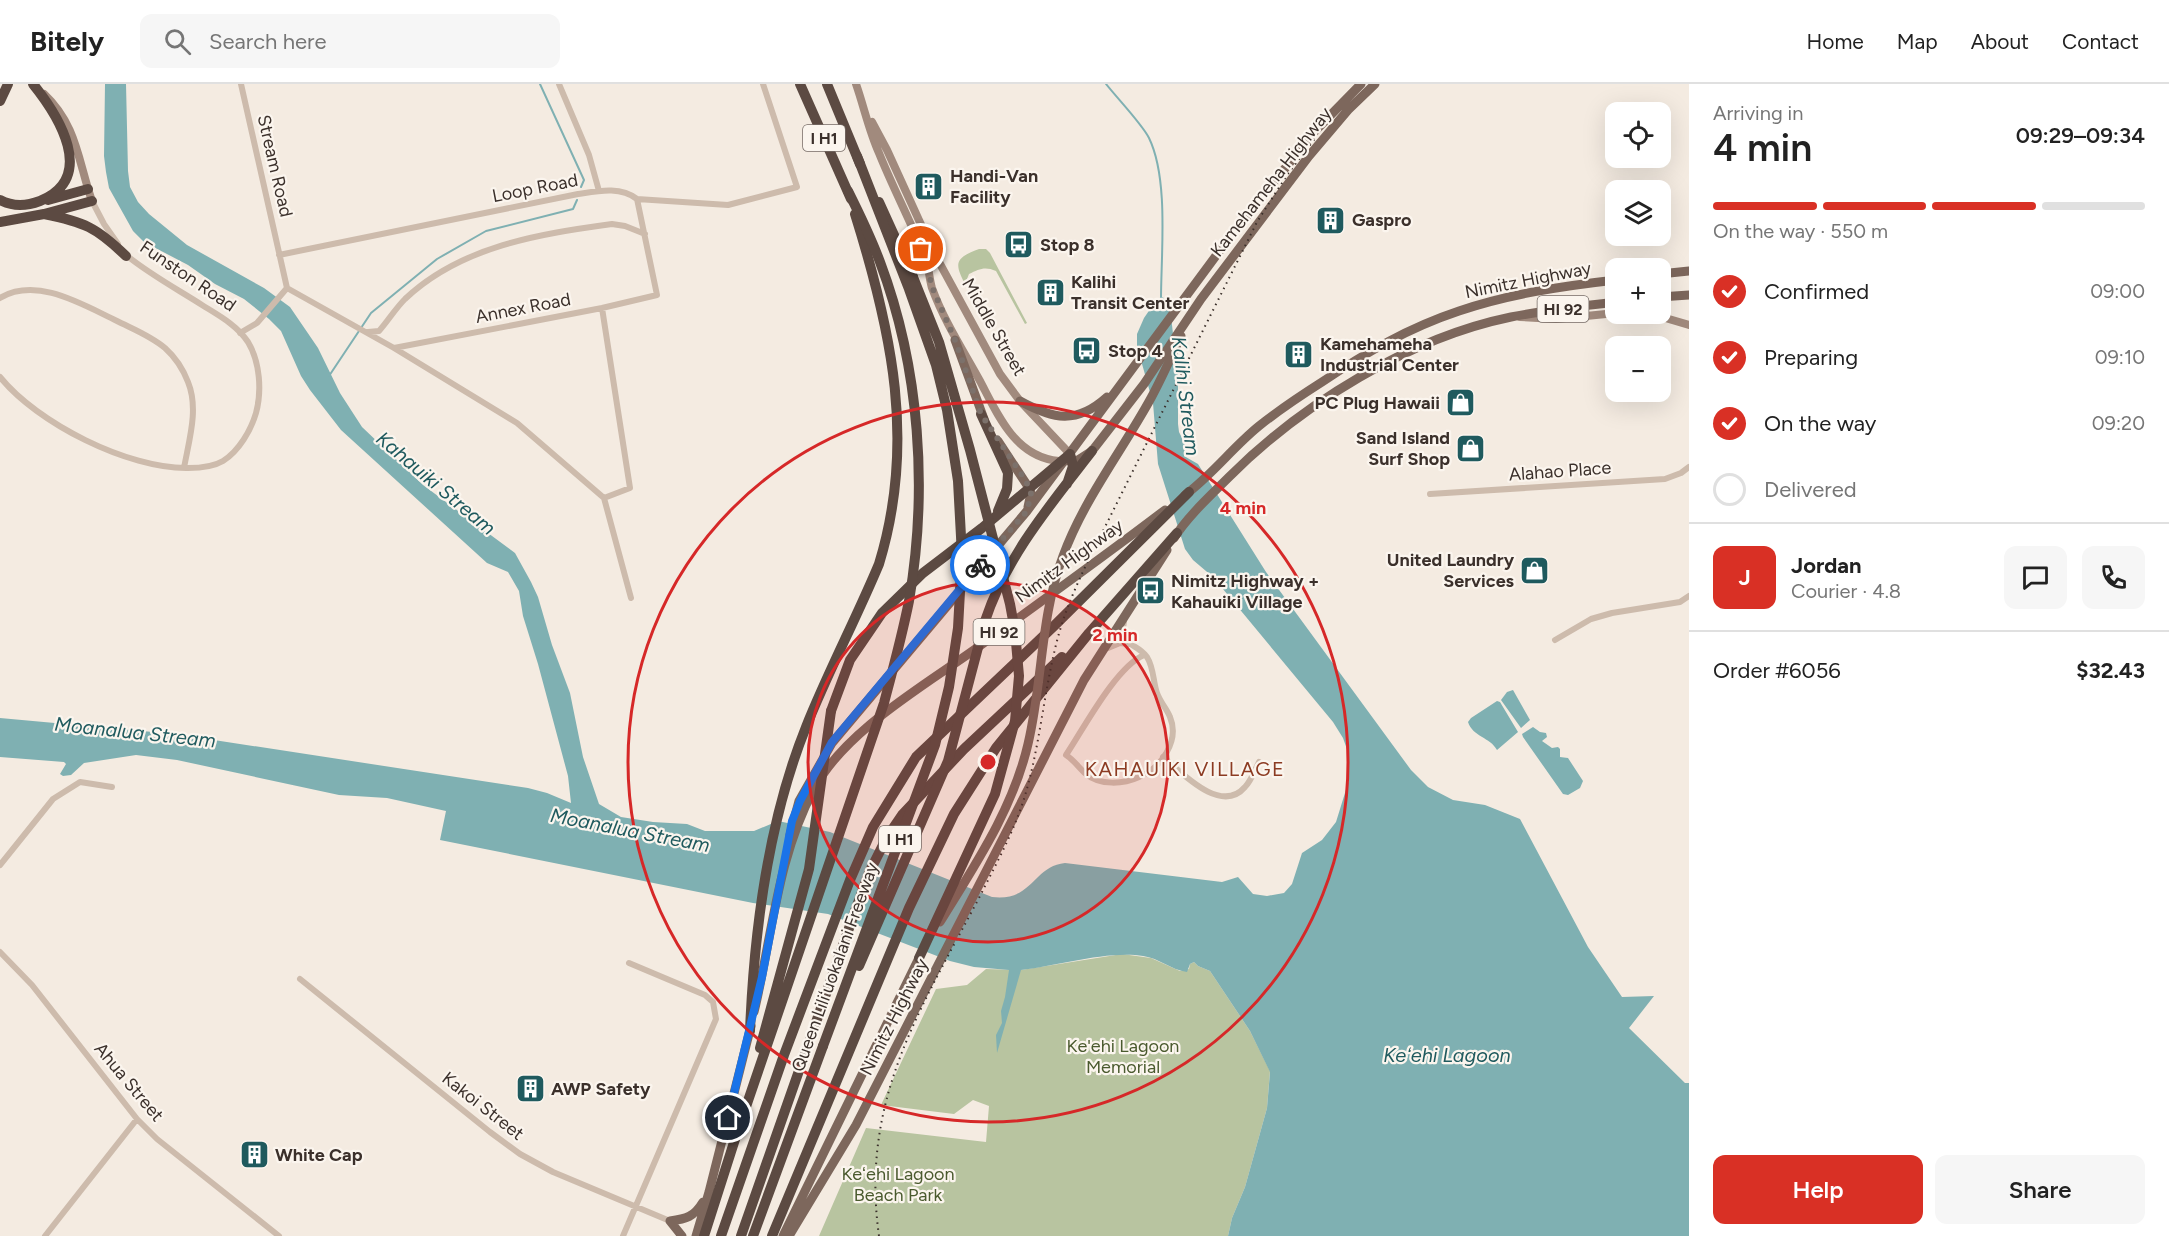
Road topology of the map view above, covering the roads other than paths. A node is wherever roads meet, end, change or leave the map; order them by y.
1 (7, 84) edge
2 (33, 84) edge
3 (241, 84) edge
4 (559, 84) edge
5 (763, 84) edge
6 (800, 84) edge
7 (826, 84) edge
8 (856, 84) edge
9 (1361, 84) edge
10 (1375, 84) edge
11 (0, 92) edge
12 (0, 101) edge
13 (864, 105) junction
14 (857, 156) junction
15 (88, 189) junction
16 (599, 191) junction
17 (848, 191) junction
18 (0, 200) edge
19 (637, 200) junction
20 (93, 201) junction
21 (32, 204) junction
22 (44, 214) junction
23 (0, 222) edge
24 (645, 234) junction
25 (279, 255) junction
26 (126, 256) junction
27 (1689, 270) edge
28 (1671, 272) edge
29 (1605, 282) edge
30 (287, 288) junction
31 (1689, 295) edge
32 (1671, 296) edge
33 (0, 298) edge
34 (1605, 304) edge
35 (602, 308) junction
36 (1605, 313) edge
37 (1511, 317) junction
38 (1671, 320) edge
39 (1689, 325) edge
40 (364, 332) junction
41 (240, 333) junction
42 (1178, 336) junction
43 (955, 340) junction
44 (394, 348) junction
45 (0, 377) edge
46 (1119, 385) junction
47 (1020, 401) junction
48 (981, 414) junction
49 (1092, 451) junction
50 (1067, 459) junction
51 (1689, 467) edge
52 (184, 468) junction
53 (1067, 484) junction
54 (1029, 488) junction
55 (1189, 492) joint
56 (1430, 494) dead end
57 (604, 498) junction
58 (1027, 511) junction
59 (998, 513) junction
60 (1162, 516) junction
61 (1177, 533) junction
62 (1689, 596) edge
63 (630, 598) dead end
64 (1124, 618) junction
65 (1089, 633) junction
66 (1556, 640) dead end
67 (1130, 645) junction
68 (1104, 650) junction
69 (1144, 655) junction
70 (1164, 757) junction
71 (1259, 762) dead end
72 (112, 787) dead end
73 (0, 865) edge
74 (784, 867) junction
75 (0, 952) edge
76 (919, 958) junction
77 (629, 963) dead end
78 (300, 979) dead end
79 (750, 1031) junction
80 (823, 1046) junction
81 (137, 1119) junction
82 (737, 1132) junction
83 (709, 1192) junction
84 (635, 1207) junction
85 (670, 1221) junction
86 (45, 1236) edge
87 (279, 1236) edge
88 (622, 1236) edge
89 (682, 1236) edge
90 (696, 1236) edge
91 (704, 1236) edge
92 (721, 1236) edge
93 (741, 1236) edge
94 (753, 1236) edge
95 (772, 1236) edge
96 (783, 1236) edge
97 (789, 1236) edge

1 - 11 highway
1 - 12 highway
2 - 15 main road, Funston Road
2 - 21 highway
3 - 25 street, Stream Road
4 - 16 street
5 - 19 street, Loop Road
6 - 17 highway, Queen Liliʻuokalani Freeway / I H1
7 - 14 highway, Queen Liliʻuokalani Freeway / I H1
8 - 13 main road, Middle Street
9 - 46 main road, Kamehameha Highway
10 - 42 main road, Kamehameha Highway
13 - 43 main road, Middle Street
13 - 47 main road, Middle Street
14 - 76 highway, bridge
14 - 80 highway, Queen Liliʻuokalani Freeway / I H1, bridge
15 - 20 main road, Funston Road
15 - 21 highway
16 - 19 street, Loop Road
16 - 25 street, Loop Road
17 - 79 highway, bridge
17 - 82 highway, Queen Liliʻuokalani Freeway / I H1, bridge
18 - 21 highway
19 - 24 street
20 - 22 highway
20 - 26 street, Funston Road
22 - 23 highway
22 - 26 highway
24 - 35 street, Annex Road
24 - 40 street
25 - 30 street
26 - 41 street, Funston Road
27 - 28 main road
29 - 55 main road, Nimitz Highway / HI 92
30 - 40 street
30 - 41 street
31 - 32 main road
33 - 52 street
34 - 37 main road, Nimitz Highway / HI 92
35 - 44 street, Annex Road
35 - 57 street
36 - 37 main road
37 - 61 main road, Nimitz Highway / HI 92
38 - 39 main road
40 - 44 street
41 - 52 street, Funston Road
42 - 49 main road
42 - 76 main road, bridge
43 - 48 main road
43 - 50 main road, Middle Street
44 - 57 street
45 - 52 street, Funston Road
46 - 47 main road
46 - 50 main road
47 - 50 main road, Middle Street
48 - 54 main road
48 - 59 highway
49 - 50 main road
49 - 53 highway
50 - 53 highway
50 - 54 highway
50 - 58 main road
51 - 56 street, Alahao Place
53 - 80 highway, bridge
54 - 58 main road
54 - 59 highway
55 - 60 highway
57 - 63 street
58 - 74 main road, bridge
59 - 82 highway, bridge
60 - 74 main road, Nimitz Highway / HI 92, bridge
60 - 92 highway
61 - 64 main road, Nimitz Highway / HI 92
61 - 65 highway
62 - 66 street
64 - 67 street
64 - 68 main road, Nimitz Highway / HI 92
65 - 93 highway, bridge
65 - 95 highway, bridge
67 - 68 street
67 - 69 street
68 - 97 main road, Nimitz Highway / HI 92
69 - 70 street
69 - 70 street
70 - 71 street
72 - 73 street
74 - 79 main road, Nimitz Highway / HI 92
75 - 81 street, Ahua Street
76 - 96 main road
77 - 84 street
78 - 84 street, Kakoi Street
79 - 83 main road, Nimitz Highway / HI 92
80 - 94 highway, Queen Liliʻuokalani Freeway / I H1
81 - 86 street
81 - 87 street, Ahua Street
82 - 91 highway, Queen Liliʻuokalani Freeway / I H1
83 - 85 main road
83 - 90 main road, Nimitz Highway / HI 92
84 - 85 street, Kakoi Street
84 - 88 street
85 - 89 main road

